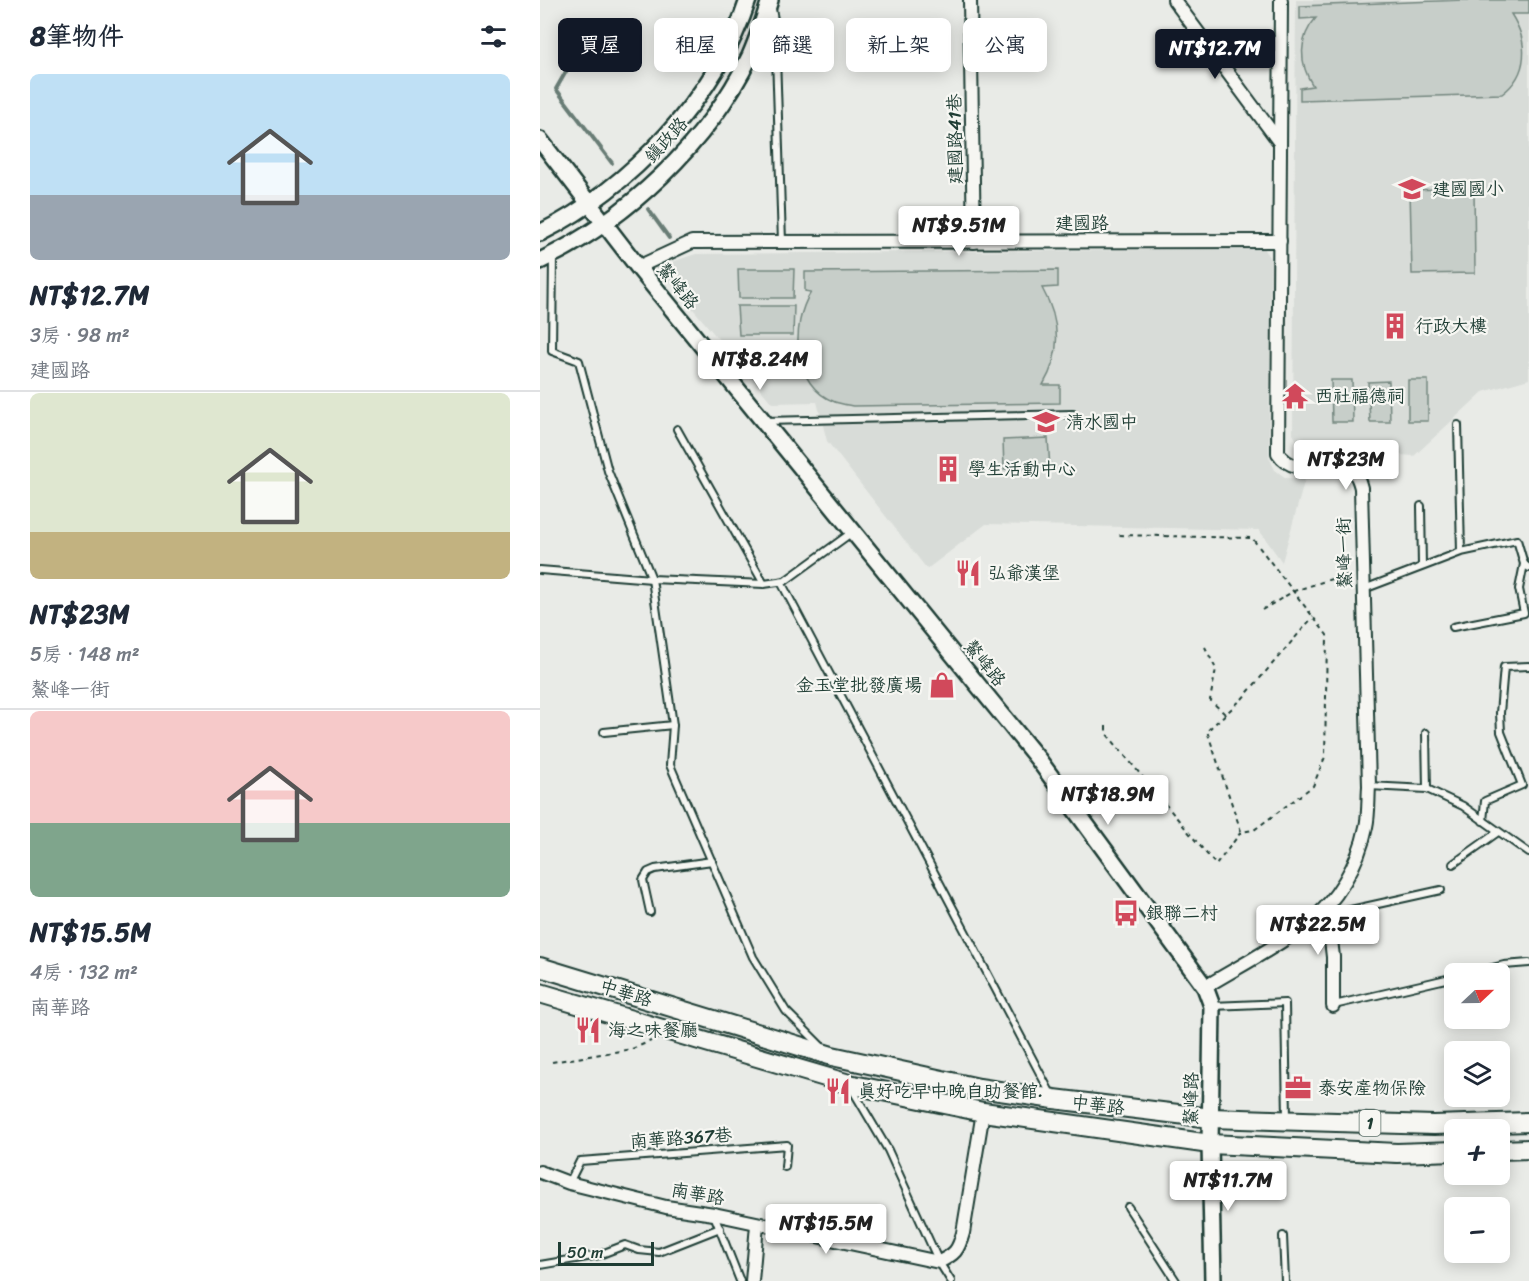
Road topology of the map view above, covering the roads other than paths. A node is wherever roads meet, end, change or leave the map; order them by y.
1 (748, 0) edge
2 (770, 0) edge
3 (970, 0) edge
4 (1174, 0) edge
5 (1281, 0) edge
6 (540, 140) edge
7 (1280, 143) junction
8 (588, 203) junction
9 (604, 223) junction
10 (540, 233) edge
11 (1280, 241) junction
12 (782, 242) junction
13 (974, 242) junction
14 (547, 258) edge
15 (638, 267) junction
16 (1073, 414) dead end
17 (763, 421) junction
18 (1458, 425) dead end
19 (677, 429) dead end
20 (1421, 507) dead end
21 (852, 532) junction
22 (1461, 552) junction
23 (1422, 566) junction
24 (1526, 566) edge
25 (540, 570) edge
26 (652, 579) junction
27 (781, 582) junction
28 (764, 584) junction
29 (1363, 589) junction
30 (1452, 627) dead end
31 (1529, 666) edge
32 (673, 725) junction
33 (604, 732) dead end
34 (1426, 733) dead end
35 (1370, 786) junction
36 (1427, 789) junction
37 (1483, 821) junction
38 (1498, 832) junction
39 (1529, 853) edge
40 (712, 861) junction
41 (1453, 864) dead end
42 (1441, 890) dead end
43 (1327, 910) junction
44 (650, 912) dead end
45 (1529, 963) edge
46 (1510, 965) edge
47 (540, 967) edge
48 (1444, 980) edge
49 (1205, 987) junction
50 (540, 993) edge
51 (1333, 1005) joint
52 (1212, 1006) junction
53 (834, 1061) junction
54 (846, 1079) junction
55 (1054, 1100) junction
56 (983, 1112) junction
57 (1211, 1118) junction
58 (1287, 1121) junction
59 (1529, 1122) edge
60 (1210, 1144) junction
61 (1529, 1149) edge
62 (1510, 1150) edge
63 (1444, 1151) edge
64 (785, 1167) dead end
65 (540, 1172) edge
66 (569, 1184) junction
67 (1128, 1207) dead end
68 (714, 1214) junction
69 (758, 1225) junction
70 (720, 1227) junction
71 (1283, 1236) dead end
72 (939, 1262) junction
73 (540, 1265) edge
74 (740, 1281) edge
75 (752, 1281) edge
76 (951, 1281) edge
77 (1176, 1281) edge
78 (1213, 1281) edge
79 (1285, 1281) edge

1 - 8 street, 鎮政路
2 - 9 street, 鎮政路
2 - 12 lane
3 - 13 street, 建國路41巷
4 - 7 street
5 - 7 street, 鰲峰一街
6 - 8 street, 鰲峰路
7 - 11 street, 鰲峰一街
8 - 9 street, 鰲峰路
8 - 10 street, 鎮政路
9 - 14 street, 鎮政路
9 - 15 street, 鰲峰路
11 - 13 street, 建國路
11 - 29 street, 鰲峰一街
12 - 13 street, 建國路
12 - 15 street, 建國路
14 - 26 lane
15 - 17 street, 鰲峰路
16 - 17 lane
17 - 21 street, 鰲峰路
18 - 22 lane
19 - 28 lane
20 - 23 lane
21 - 27 lane
21 - 49 street, 鰲峰路
22 - 23 lane
22 - 24 lane
23 - 29 lane
24 - 30 lane
25 - 26 lane
26 - 28 lane
26 - 32 lane
27 - 28 lane
27 - 55 lane
29 - 35 street, 鰲峰一街
31 - 37 lane
32 - 33 lane
32 - 40 lane
34 - 36 lane
35 - 36 lane
35 - 43 street, 鰲峰一街
36 - 37 lane
37 - 38 lane
38 - 39 lane
38 - 41 lane
40 - 44 lane
40 - 53 lane
42 - 43 lane
43 - 49 street, 鰲峰一街
43 - 51 street
45 - 46 lane
47 - 53 main road, 中華路 / 1
48 - 51 lane
49 - 52 street, 鰲峰路
50 - 54 main road, 中華路 / 1
52 - 57 street, 鰲峰路
52 - 58 lane
53 - 55 main road, 中華路 / 1
54 - 56 main road, 中華路 / 1
54 - 72 lane
55 - 57 main road, 中華路 / 1
56 - 60 main road, 中華路 / 1
56 - 72 street
57 - 58 main road, 中華路 / 1
57 - 60 street, 鰲峰路
58 - 59 main road, 中華路 / 1
60 - 63 main road, 中華路 / 1
60 - 78 street, 鰲峰路
61 - 62 main road
64 - 66 lane, 南華路367巷
65 - 66 street, 南華路
66 - 68 street, 南華路
67 - 77 lane
68 - 69 street, 南華路
68 - 70 lane
69 - 72 street, 南華路
69 - 75 street
70 - 73 lane
70 - 74 lane
71 - 79 lane
72 - 76 lane

